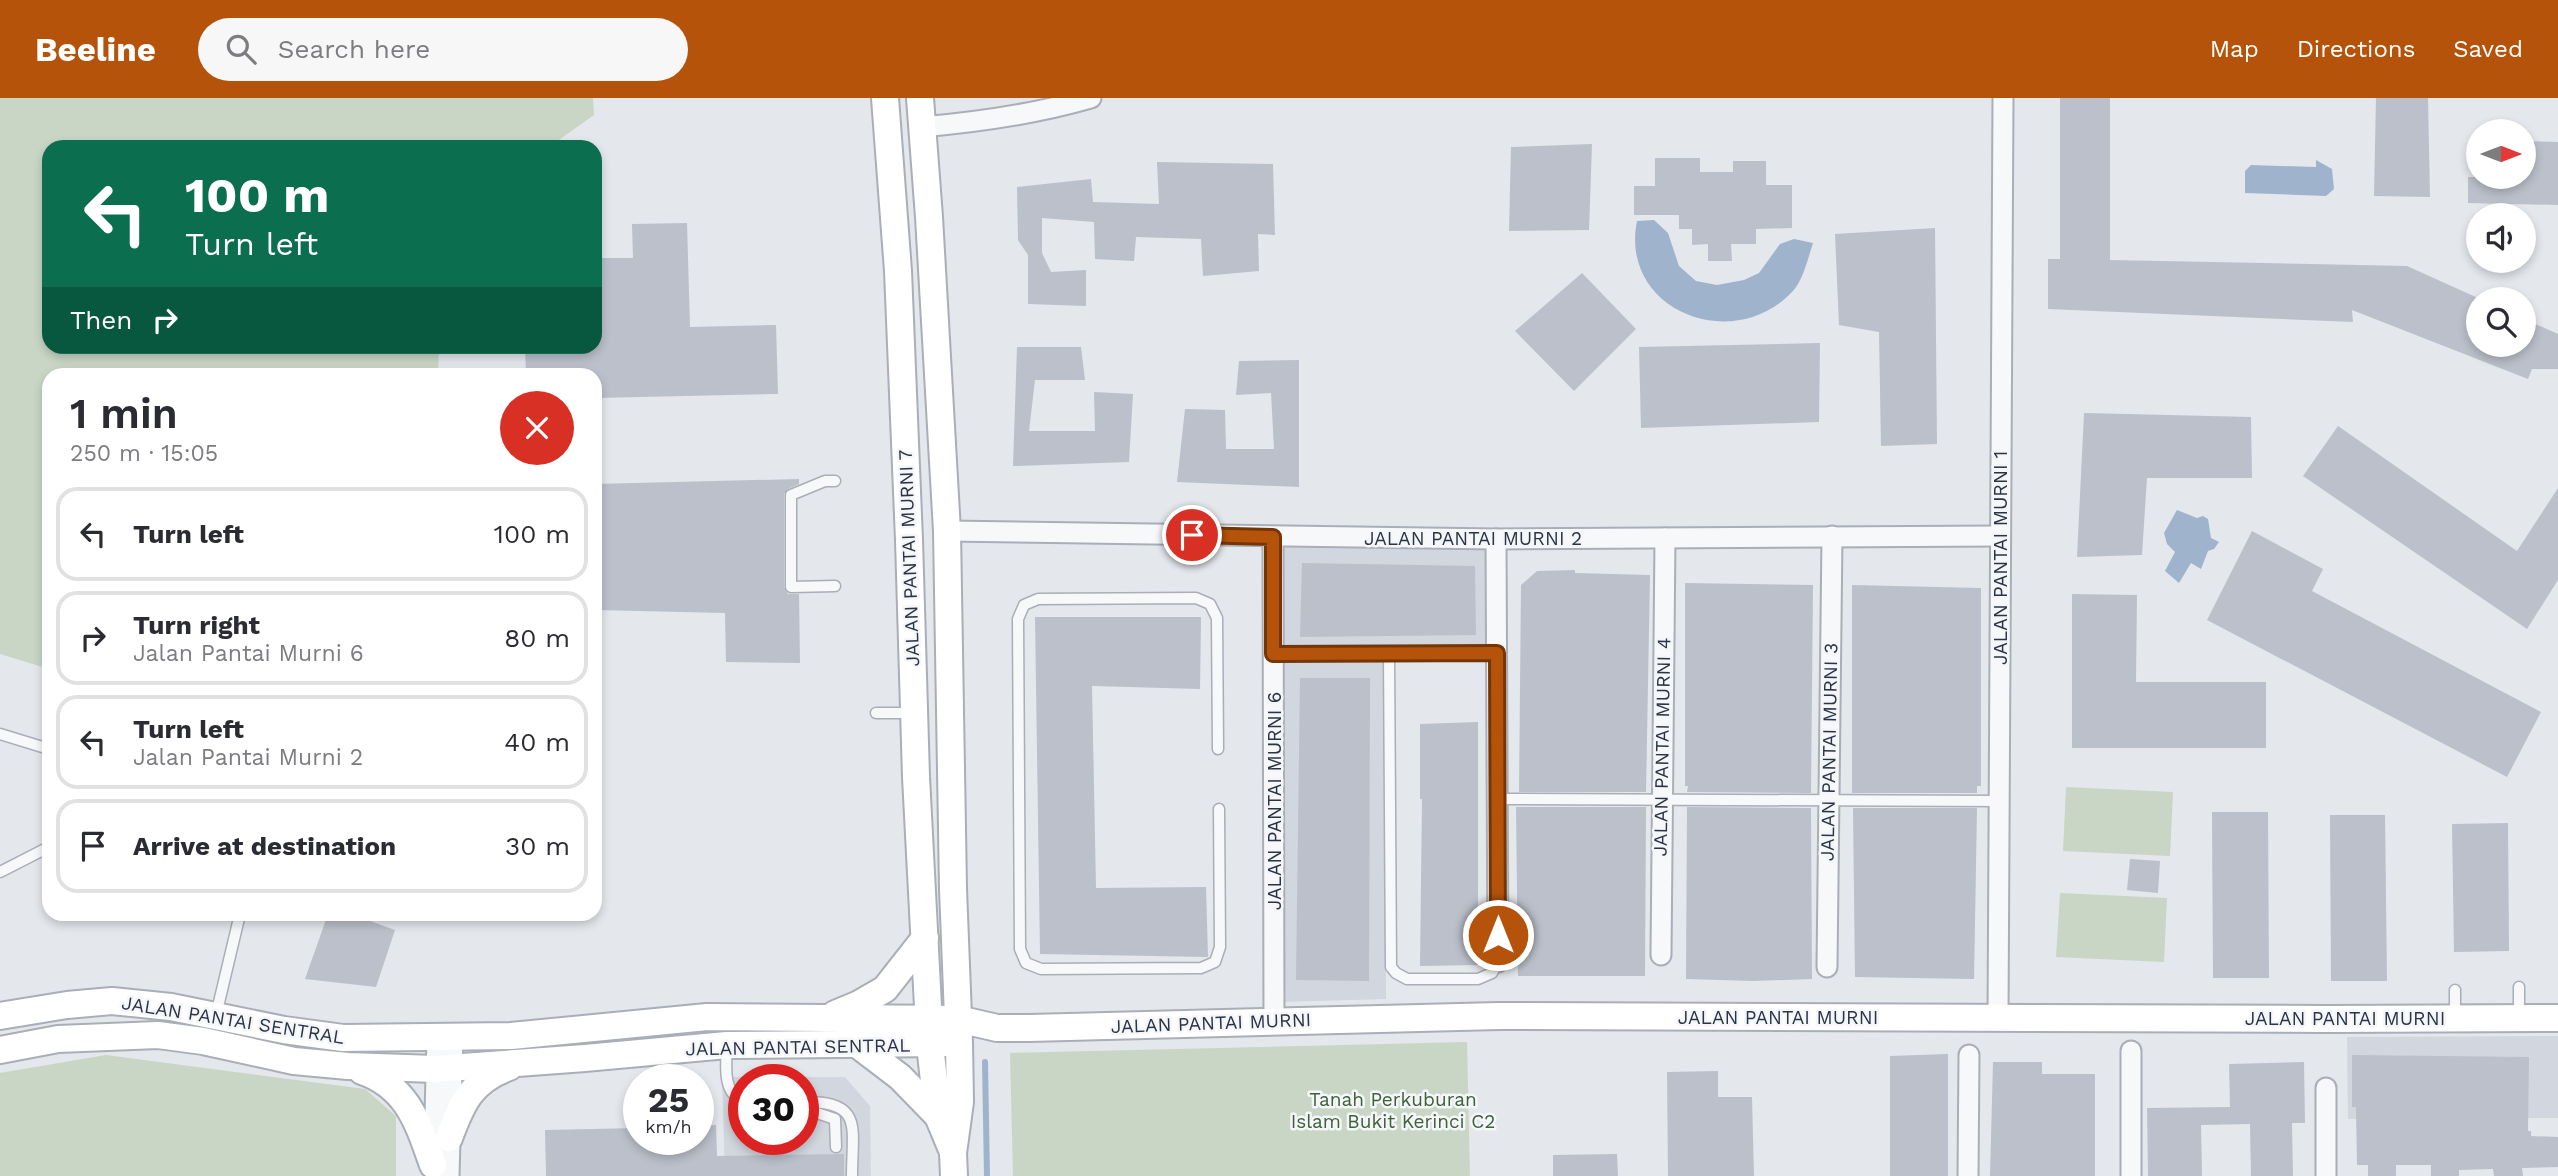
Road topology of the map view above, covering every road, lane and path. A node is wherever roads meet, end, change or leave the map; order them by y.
1 (885, 98) edge
2 (920, 98) edge
3 (1091, 98) edge
4 (2003, 98) edge
5 (922, 127) junction
6 (835, 481) dead end
7 (947, 531) junction
8 (1832, 536) junction
9 (2000, 536) junction
10 (1273, 537) junction
11 (1496, 538) junction
12 (1665, 538) junction
13 (835, 586) dead end
14 (1389, 653) junction
15 (1497, 653) junction
16 (1273, 654) junction
17 (876, 713) dead end
18 (914, 713) junction
19 (0, 734) edge
20 (42, 747) edge
21 (1218, 749) dead end
22 (1661, 798) junction
23 (1497, 799) junction
24 (1827, 799) junction
25 (1999, 801) junction
26 (1219, 809) dead end
27 (42, 850) edge
28 (0, 872) edge
29 (238, 921) edge
30 (925, 938) junction
31 (1661, 955) dead end
32 (1498, 962) joint
33 (1827, 967) dead end
34 (2519, 987) dead end
35 (2455, 990) dead end
36 (111, 1001) junction
37 (216, 1015) junction
38 (0, 1016) edge
39 (827, 1018) junction
40 (1998, 1018) junction
41 (2455, 1018) junction
42 (2519, 1018) junction
43 (2558, 1018) edge
44 (1274, 1022) junction
45 (959, 1030) junction
46 (929, 1032) junction
47 (111, 1035) junction
48 (445, 1036) junction
49 (727, 1045) junction
50 (858, 1045) junction
51 (0, 1050) edge
52 (2131, 1051) dead end
53 (1969, 1055) dead end
54 (524, 1062) junction
55 (348, 1066) junction
56 (444, 1068) junction
57 (728, 1080) edge
58 (2326, 1088) dead end
59 (819, 1102) edge
60 (819, 1114) edge
61 (938, 1116) junction
62 (449, 1138) junction
63 (836, 1147) dead end
64 (954, 1165) edge
65 (438, 1172) edge
66 (852, 1176) edge
67 (1968, 1176) edge
68 (2131, 1176) edge
69 (2326, 1176) edge

1 - 18 main road, JALAN PANTAI MURNI 7
2 - 5 main road, JALAN PANTAI MURNI 7
3 - 5 street
4 - 9 street, JALAN PANTAI MURNI 1
5 - 7 main road, JALAN PANTAI MURNI 7
6 - 13 lane
7 - 10 street, JALAN PANTAI MURNI 2
7 - 45 main road, JALAN PANTAI MURNI 7
8 - 9 street, JALAN PANTAI MURNI 2
8 - 12 street, JALAN PANTAI MURNI 2
8 - 24 street, JALAN PANTAI MURNI 3
9 - 25 street, JALAN PANTAI MURNI 1
10 - 11 street, JALAN PANTAI MURNI 2
10 - 16 street, JALAN PANTAI MURNI 6
11 - 12 street, JALAN PANTAI MURNI 2
11 - 15 street
12 - 22 street, JALAN PANTAI MURNI 4
14 - 15 lane
14 - 16 lane
14 - 32 lane
15 - 23 street
16 - 44 street, JALAN PANTAI MURNI 6
17 - 18 lane
18 - 30 main road, JALAN PANTAI MURNI 7
19 - 20 lane
21 - 26 lane
22 - 23 lane
22 - 24 lane
22 - 31 street, JALAN PANTAI MURNI 4
23 - 32 street
24 - 25 lane
24 - 33 street, JALAN PANTAI MURNI 3
25 - 40 street, JALAN PANTAI MURNI 1
27 - 28 lane
29 - 37 lane
30 - 39 main road
30 - 46 main road, JALAN PANTAI MURNI 7
34 - 42 lane
35 - 41 lane
36 - 37 main road, JALAN PANTAI SENTRAL
36 - 38 main road, JALAN PANTAI SENTRAL
36 - 47 main road
37 - 48 main road, JALAN PANTAI SENTRAL
39 - 46 main road, JALAN PANTAI SENTRAL
39 - 48 main road, JALAN PANTAI SENTRAL
40 - 41 main road, JALAN PANTAI MURNI
40 - 44 main road, JALAN PANTAI MURNI
41 - 42 main road, JALAN PANTAI MURNI
42 - 43 main road, JALAN PANTAI MURNI
44 - 45 main road, JALAN PANTAI MURNI
45 - 46 main road, JALAN PANTAI MURNI
45 - 64 main road, JALAN PANTAI MURNI 7
46 - 50 main road, JALAN PANTAI SENTRAL
46 - 61 main road, JALAN PANTAI MURNI 7
47 - 51 main road, JALAN PANTAI SENTRAL
47 - 55 main road, JALAN PANTAI SENTRAL
48 - 56 street
49 - 50 main road, JALAN PANTAI SENTRAL
49 - 54 main road, JALAN PANTAI SENTRAL
49 - 57 lane
50 - 61 main road
52 - 68 street
53 - 67 street
54 - 56 main road, JALAN PANTAI SENTRAL
54 - 62 main road
55 - 56 main road, JALAN PANTAI SENTRAL
55 - 65 main road
56 - 62 street
56 - 65 street
58 - 69 street
59 - 66 lane
60 - 63 lane
61 - 64 main road
62 - 65 street

